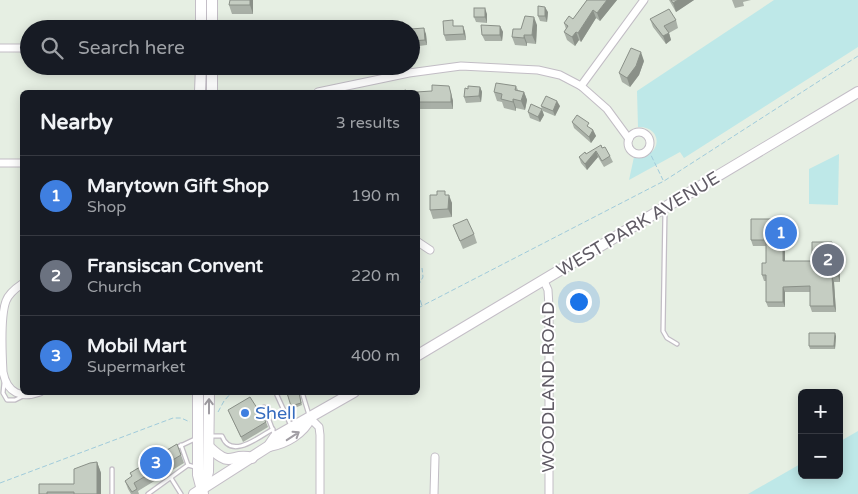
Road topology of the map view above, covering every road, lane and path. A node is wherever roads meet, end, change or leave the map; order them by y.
1 (201, 0) edge
2 (212, 0) edge
3 (644, 0) edge
4 (201, 20) edge
5 (212, 20) edge
6 (0, 48) edge
7 (20, 48) edge
8 (858, 56) edge
9 (420, 72) edge
10 (201, 75) edge
11 (212, 75) edge
12 (399, 75) edge
13 (581, 86) junction
14 (200, 90) edge
15 (212, 90) edge
16 (328, 90) edge
17 (858, 92) edge
18 (629, 139) junction
19 (648, 149) junction
20 (0, 163) edge
21 (20, 163) edge
22 (664, 181) junction
23 (665, 208) junction
24 (420, 243) edge
25 (430, 250) dead end
26 (422, 268) dead end
27 (544, 281) junction
28 (420, 282) edge
29 (20, 286) edge
30 (420, 300) edge
31 (422, 306) joint
32 (677, 344) dead end
33 (420, 354) edge
34 (5, 381) junction
35 (20, 395) edge
36 (21, 395) edge
37 (28, 395) edge
38 (198, 395) edge
39 (209, 395) edge
40 (229, 395) edge
41 (276, 395) edge
42 (303, 395) edge
43 (349, 395) edge
44 (24, 396) junction
45 (264, 407) dead end
46 (217, 414) dead end
47 (310, 418) junction
48 (192, 424) dead end
49 (292, 426) junction
50 (272, 437) junction
51 (198, 439) junction
52 (209, 442) junction
53 (181, 445) junction
54 (173, 449) edge
55 (435, 456) dead end
56 (252, 458) junction
57 (193, 466) junction
58 (112, 469) dead end
59 (171, 478) junction
60 (0, 483) edge
61 (200, 492) edge
62 (112, 494) edge
63 (148, 494) edge
64 (181, 494) edge
65 (320, 494) edge
66 (434, 494) edge
67 (549, 494) edge

1 - 4 main road
2 - 5 main road
3 - 13 street
6 - 7 street
8 - 22 path
9 - 13 street
10 - 14 main road
11 - 15 main road
12 - 16 street
13 - 18 street
17 - 23 main road, WEST PARK AVENUE
18 - 19 street
18 - 19 street
19 - 22 path
20 - 21 street
22 - 31 path
23 - 27 main road, WEST PARK AVENUE
23 - 32 lane
24 - 25 street
26 - 28 path
27 - 33 main road, WEST PARK AVENUE
27 - 67 street, WOODLAND ROAD
29 - 34 street
30 - 31 path
34 - 35 street
34 - 44 lane
36 - 44 street
37 - 44 street
38 - 51 main road
52 -> 39 main road
40 - 46 path
41 - 49 lane
42 - 47 lane
43 - 47 main road
45 - 50 lane
47 - 49 main road
50 -> 47 main road
47 - 65 street
48 - 60 path
49 - 50 main road
50 - 52 lane
50 - 56 main road
51 - 53 lane
51 - 57 main road
52 - 56 main road
52 - 61 main road
53 - 54 lane
53 - 57 lane
55 - 66 street
56 - 61 main road
57 - 59 lane
57 - 61 main road
58 - 62 lane
59 - 63 lane
59 - 64 lane

